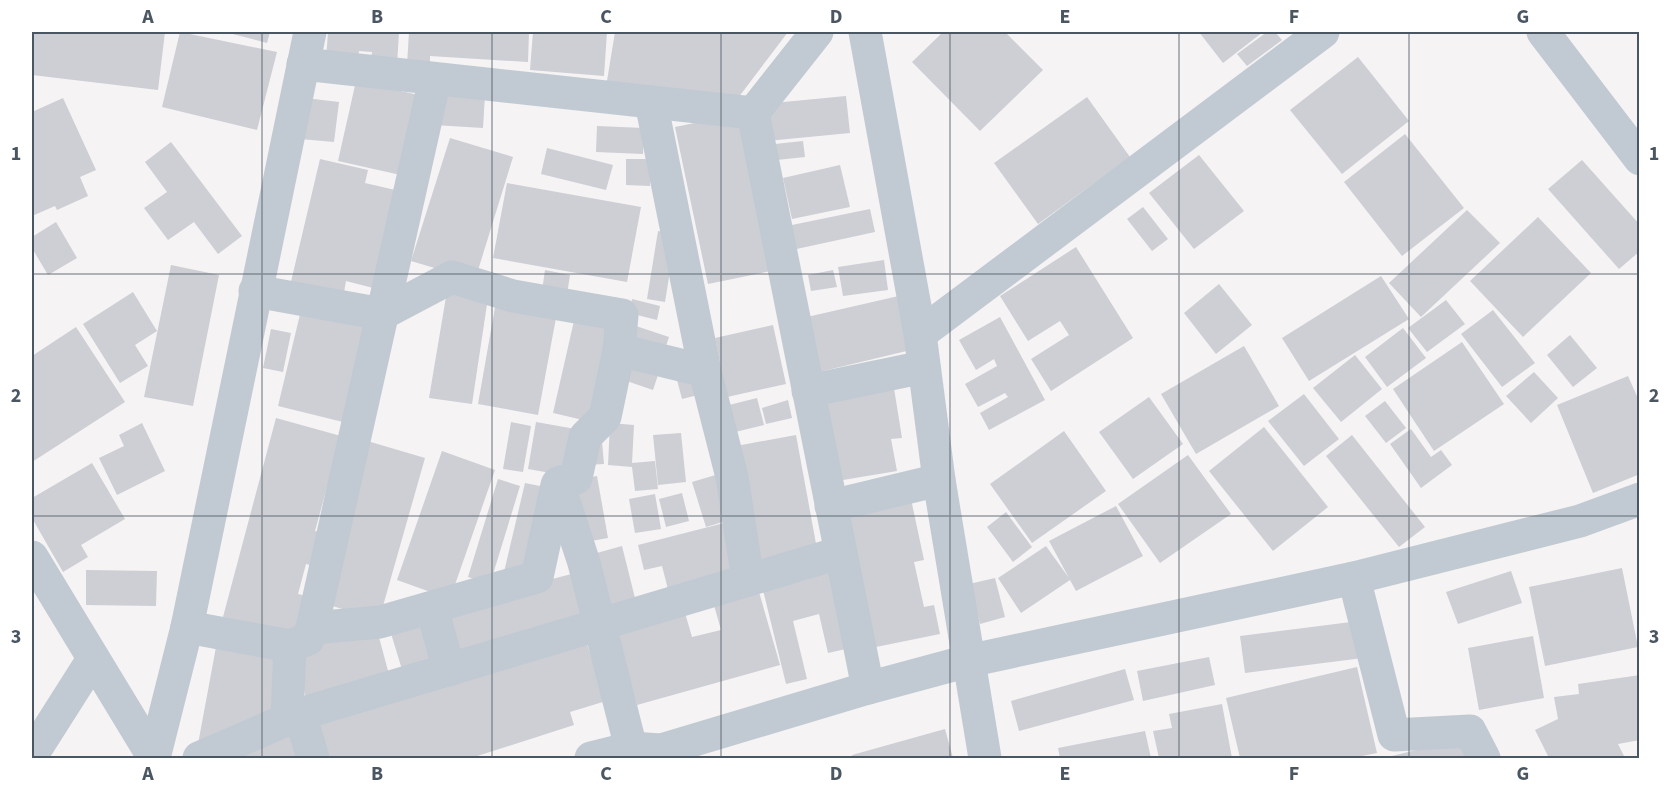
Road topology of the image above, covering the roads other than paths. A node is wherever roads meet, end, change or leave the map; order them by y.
1 (309, 32) edge
2 (817, 32) edge
3 (866, 32) edge
4 (1323, 32) edge
5 (1543, 32) edge
6 (303, 64) junction
7 (435, 79) junction
8 (651, 102) junction
9 (753, 113) junction
10 (1640, 159) edge
11 (255, 291) junction
12 (382, 314) junction
13 (920, 334) junction
14 (619, 350) junction
15 (924, 367) junction
16 (705, 371) junction
17 (808, 391) junction
18 (939, 480) junction
19 (558, 483) junction
20 (1640, 499) edge
21 (831, 506) junction
22 (839, 553) junction
23 (32, 557) edge
24 (1354, 578) junction
25 (748, 580) junction
26 (432, 608) junction
27 (600, 624) junction
28 (187, 627) junction
29 (301, 637) junction
30 (93, 659) junction
31 (968, 661) junction
32 (449, 670) junction
33 (868, 688) junction
34 (293, 716) junction
35 (631, 748) junction
36 (32, 755) edge
37 (154, 758) edge
38 (200, 759) edge
39 (314, 759) edge
40 (591, 759) edge
41 (985, 759) edge
42 (1484, 759) edge

1 - 6 street
2 - 9 street
3 - 13 street
4 - 13 street
5 - 10 street
6 - 7 street
6 - 11 street
7 - 8 street
7 - 12 street
8 - 9 street
8 - 16 street
9 - 17 street
11 - 12 street
11 - 28 street
12 - 14 street
12 - 29 street
13 - 15 street
14 - 16 street
14 - 19 street
15 - 17 street
15 - 18 street
16 - 25 street
17 - 21 street
18 - 21 street
18 - 31 street
19 - 26 street
19 - 27 street
20 - 24 street
21 - 22 street
22 - 25 street
22 - 33 street
23 - 30 street
24 - 31 street
24 - 42 street
25 - 27 street
26 - 29 street
26 - 32 street
27 - 32 street
27 - 35 street
28 - 29 street
28 - 37 street
29 - 34 street
30 - 36 street
30 - 37 street
31 - 33 street
31 - 41 street
32 - 34 street
33 - 35 street
34 - 38 street
34 - 39 street
35 - 40 street

